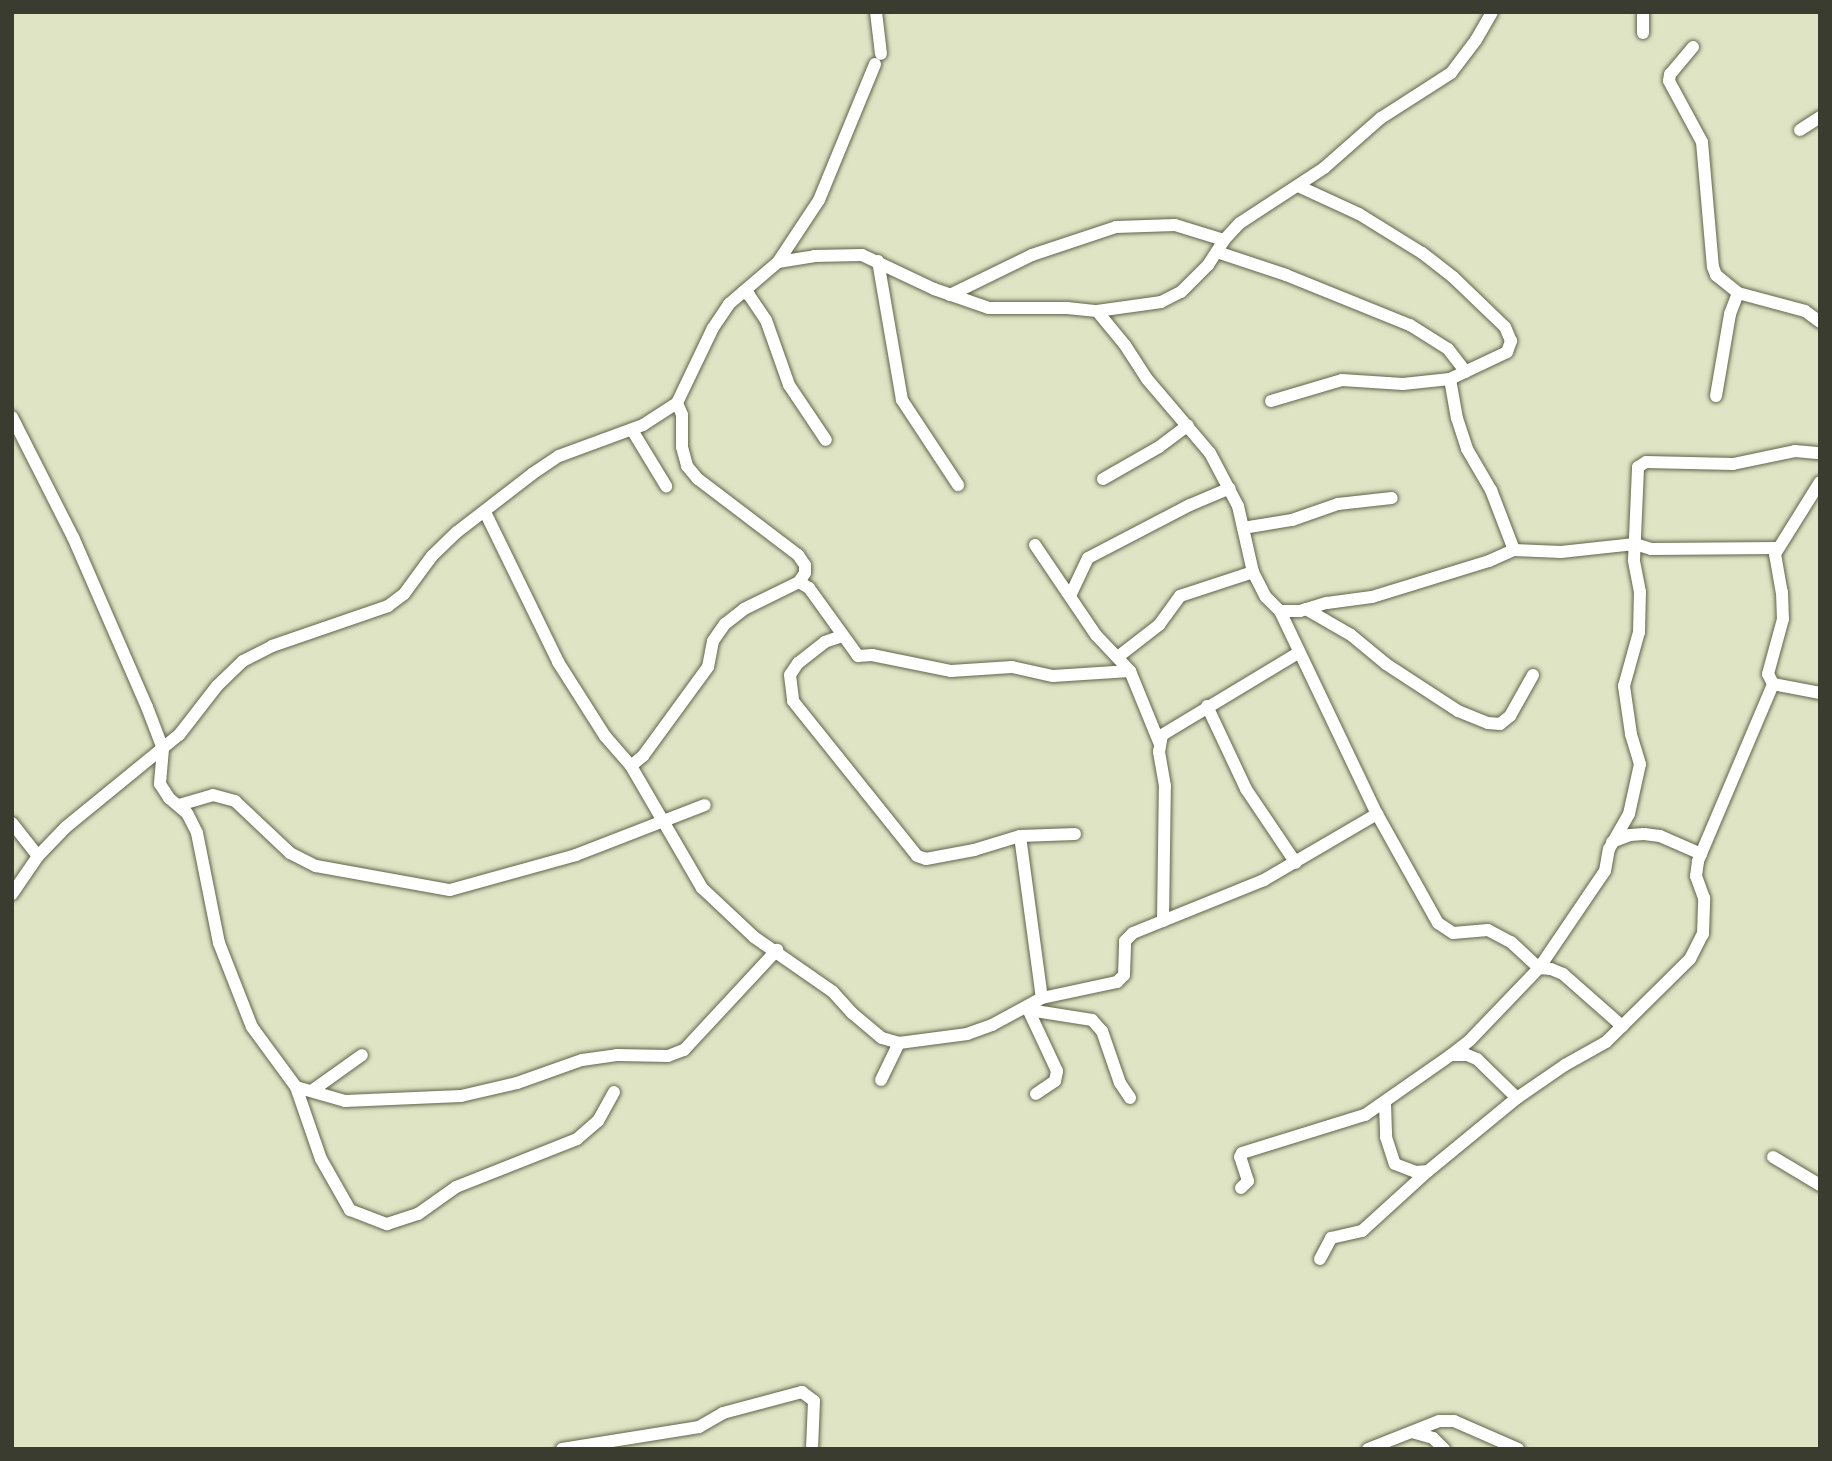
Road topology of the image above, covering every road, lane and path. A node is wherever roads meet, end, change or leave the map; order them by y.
1 (876, 12) edge
2 (1492, 12) edge
3 (1643, 12) edge
4 (1643, 33) dead end
5 (1693, 47) dead end
6 (1820, 117) edge
7 (1800, 130) dead end
8 (1298, 186) junction
9 (1224, 240) junction
10 (1217, 252) junction
11 (878, 261) junction
12 (778, 262) junction
13 (743, 292) junction
14 (1738, 293) junction
15 (950, 295) junction
16 (1097, 311) junction
17 (1820, 322) edge
18 (1466, 372) junction
19 (1450, 379) junction
20 (1716, 396) dead end
21 (1271, 401) dead end
22 (677, 403) junction
23 (12, 417) edge
24 (1188, 425) junction
25 (632, 430) junction
26 (826, 440) dead end
27 (1820, 453) edge
28 (1102, 479) dead end
29 (1820, 482) edge
30 (958, 485) dead end
31 (666, 486) dead end
32 (1230, 488) junction
33 (1392, 498) dead end
34 (485, 512) junction
35 (1243, 528) junction
36 (1635, 544) junction
37 (1035, 545) dead end
38 (1777, 548) junction
39 (1514, 550) junction
40 (1254, 572) junction
41 (799, 582) junction
42 (1070, 596) junction
43 (1306, 609) junction
44 (1280, 611) junction
45 (842, 636) junction
46 (1298, 653) junction
47 (1119, 656) junction
48 (1130, 671) junction
49 (1534, 675) dead end
50 (1773, 684) junction
51 (1820, 693) edge
52 (1207, 706) junction
53 (1159, 742) junction
54 (163, 749) junction
55 (631, 766) junction
56 (179, 805) junction
57 (705, 805) dead end
58 (1377, 814) junction
59 (663, 822) junction
60 (12, 824) edge
61 (1075, 834) dead end
62 (1020, 836) junction
63 (1611, 843) junction
64 (1702, 853) junction
65 (38, 856) junction
66 (1296, 863) junction
67 (12, 894) edge
68 (1163, 921) junction
69 (777, 950) junction
70 (1539, 968) junction
71 (1042, 998) junction
72 (1028, 1008) junction
73 (1622, 1026) junction
74 (899, 1043) junction
75 (362, 1055) dead end
76 (1451, 1055) junction
77 (881, 1080) dead end
78 (296, 1087) junction
79 (313, 1090) junction
80 (614, 1092) dead end
81 (1036, 1094) dead end
82 (1130, 1098) dead end
83 (1517, 1098) junction
84 (1385, 1104) junction
85 (1773, 1157) dead end
86 (1428, 1171) junction
87 (1820, 1185) edge
88 (1241, 1188) dead end
89 (1320, 1259) dead end
90 (1407, 1439) edge
91 (562, 1449) edge
92 (812, 1449) edge
93 (1368, 1449) edge
94 (1444, 1449) edge
95 (1518, 1449) edge

1 - 12 street
2 - 8 street
3 - 4 street
5 - 14 street
6 - 7 street
8 - 9 street
8 - 18 street
9 - 10 street
9 - 15 street
10 - 16 street
10 - 18 street
11 - 12 street
11 - 15 street
11 - 30 street
12 - 13 street
13 - 22 street
13 - 26 street
14 - 17 street
14 - 20 street
15 - 16 street
16 - 24 street
18 - 19 street
19 - 21 street
19 - 39 street
22 - 25 street
22 - 41 street
23 - 54 street
24 - 28 street
24 - 32 street
25 - 31 street
25 - 34 street
27 - 36 street
29 - 38 street
32 - 35 street
32 - 42 street
33 - 35 street
34 - 54 street
34 - 55 street
35 - 40 street
36 - 38 street
36 - 39 street
36 - 63 street
37 - 42 street
38 - 50 street
39 - 43 street
40 - 44 street
40 - 47 street
41 - 45 street
41 - 55 street
42 - 47 street
43 - 44 street
43 - 49 street
44 - 46 street
45 - 48 street
45 - 62 street
46 - 52 street
46 - 58 street
47 - 48 street
48 - 53 street
50 - 51 street
50 - 64 street
52 - 53 street
52 - 66 street
53 - 68 street
54 - 56 street
54 - 65 street
55 - 59 street
56 - 59 street
56 - 78 street
57 - 59 street
58 - 66 street
58 - 70 street
59 - 69 street
60 - 65 street
61 - 62 street
62 - 71 street
63 - 64 street
63 - 70 street
64 - 73 street
65 - 67 street
66 - 68 street
68 - 71 street
69 - 74 street
69 - 79 street
70 - 73 street
70 - 76 street
71 - 72 street
72 - 74 street
72 - 81 street
72 - 82 street
73 - 83 street
74 - 77 street
75 - 79 street
76 - 83 street
76 - 84 street
78 - 79 street
78 - 80 street
83 - 86 street
84 - 86 street
84 - 88 street
85 - 87 street
86 - 89 street
90 - 93 street
90 - 94 street
90 - 95 street
91 - 92 street

